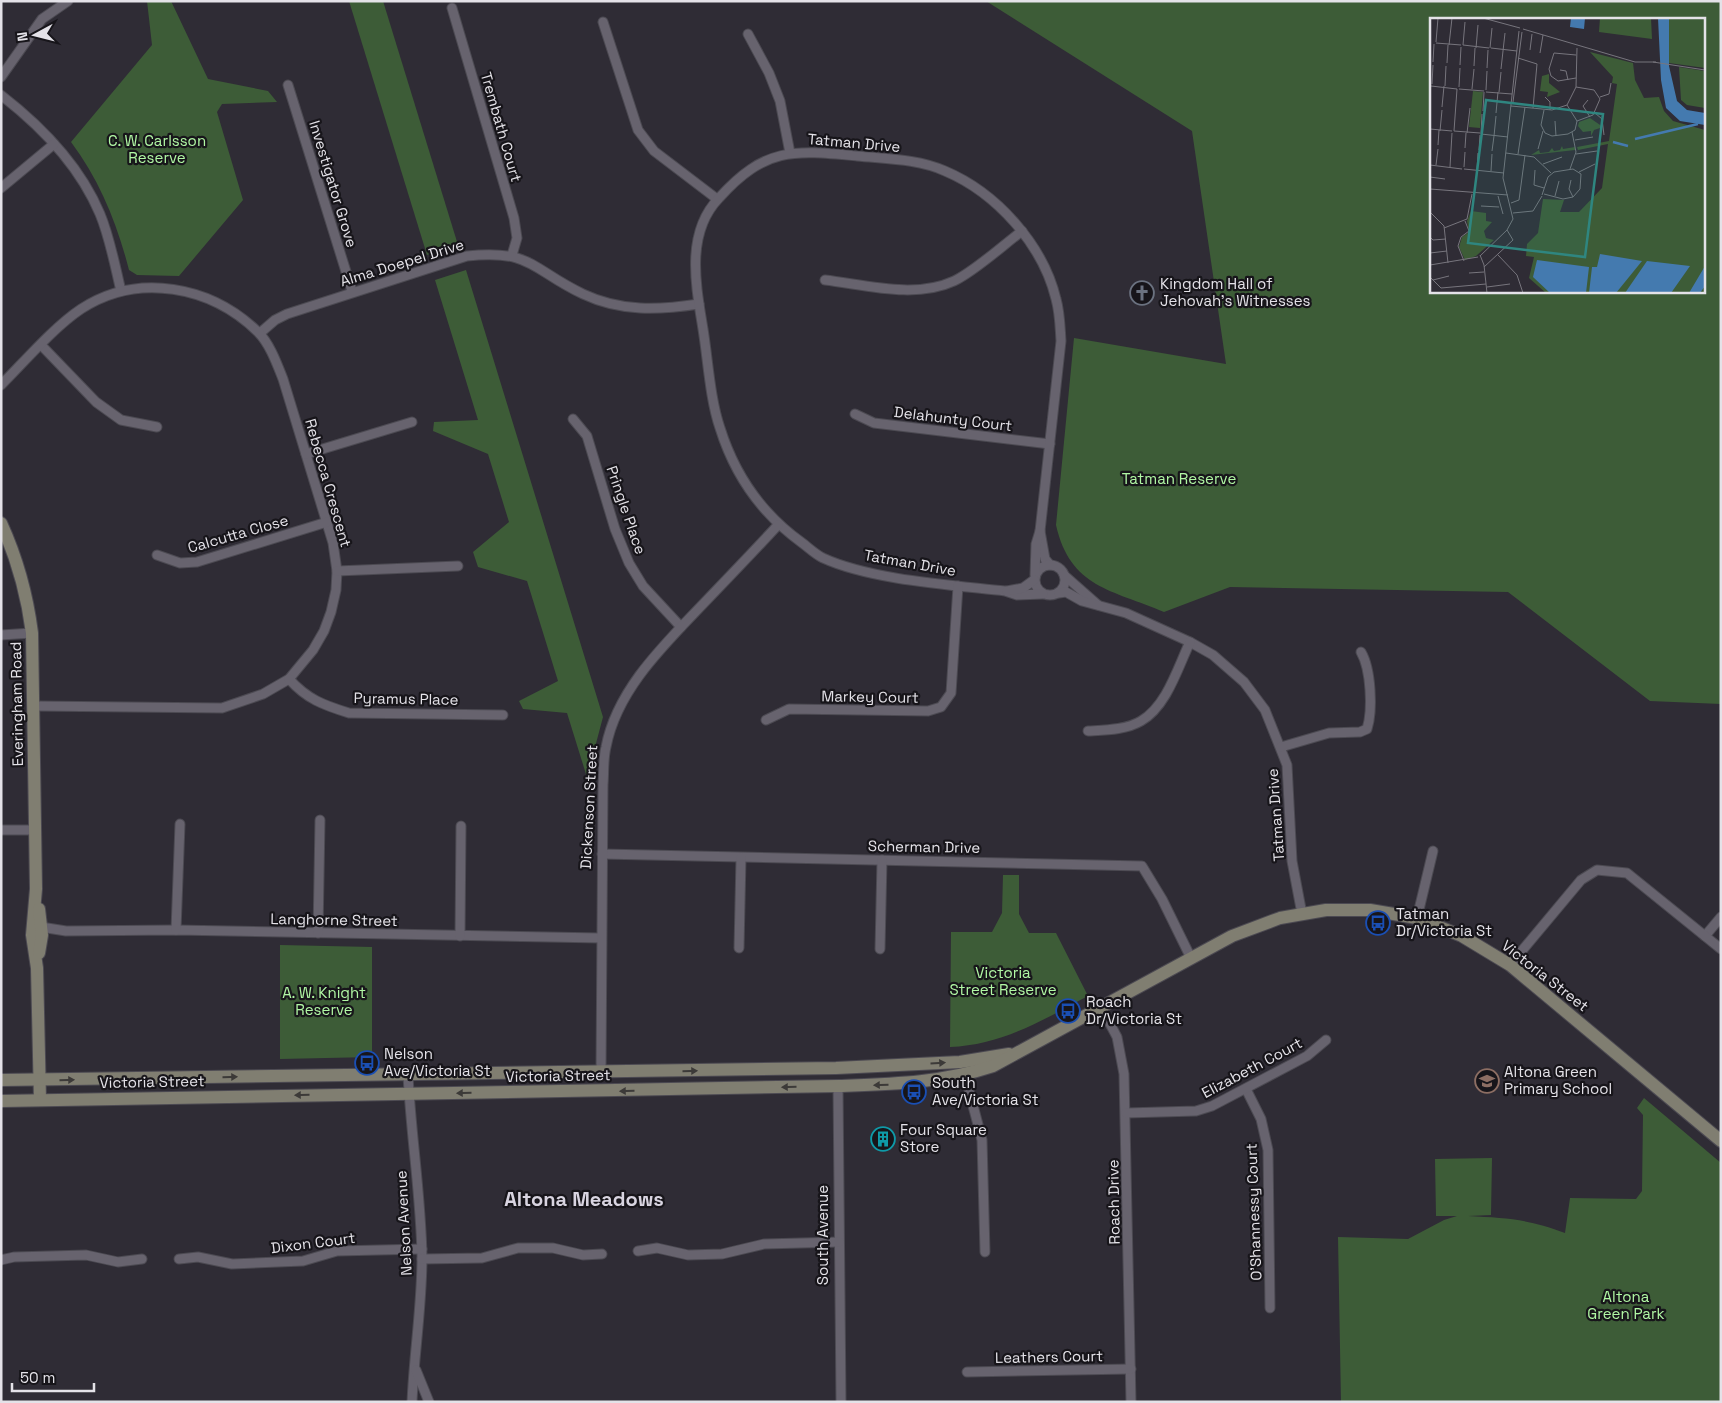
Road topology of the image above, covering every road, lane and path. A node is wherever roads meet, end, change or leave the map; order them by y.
1 (68, 1) edge
2 (452, 8) dead end
3 (603, 22) dead end
4 (748, 34) dead end
5 (1, 77) edge
6 (288, 85) dead end
7 (1, 95) edge
8 (54, 144) junction
9 (790, 153) junction
10 (1, 188) edge
11 (716, 200) junction
12 (1022, 231) junction
13 (512, 255) junction
14 (825, 280) dead end
15 (121, 291) junction
16 (352, 291) junction
17 (699, 304) junction
18 (260, 333) junction
19 (42, 346) junction
20 (1, 384) edge
21 (856, 414) dead end
22 (573, 419) dead end
23 (412, 422) dead end
24 (157, 427) dead end
25 (1050, 444) junction
26 (306, 454) junction
27 (327, 522) junction
28 (1, 523) edge
29 (778, 525) junction
30 (1040, 531) junction
31 (157, 555) dead end
32 (1050, 565) junction
33 (458, 566) dead end
34 (337, 571) junction
35 (1064, 575) junction
36 (1034, 577) junction
37 (958, 586) junction
38 (1005, 591) junction
39 (1059, 593) junction
40 (1043, 594) junction
41 (1098, 605) junction
42 (681, 627) junction
43 (32, 633) junction
44 (1, 635) edge
45 (1190, 642) junction
46 (1361, 652) dead end
47 (289, 679) junction
48 (35, 706) junction
49 (503, 715) dead end
50 (766, 720) dead end
51 (1088, 731) dead end
52 (1281, 746) junction
53 (320, 820) dead end
54 (180, 824) dead end
55 (461, 826) dead end
56 (1, 830) edge
57 (36, 830) junction
58 (1433, 851) dead end
59 (602, 854) junction
60 (741, 858) junction
61 (882, 860) junction
62 (1302, 914) junction
63 (1721, 917) edge
64 (1416, 918) junction
65 (176, 930) junction
66 (38, 931) junction
67 (318, 933) junction
68 (460, 936) junction
69 (1705, 936) junction
70 (601, 938) junction
71 (739, 948) dead end
72 (880, 949) dead end
73 (1721, 949) edge
74 (1191, 958) junction
75 (1510, 965) junction
76 (1101, 1007) junction
77 (1326, 1040) dead end
78 (1019, 1052) junction
79 (960, 1062) junction
80 (836, 1068) junction
81 (601, 1072) junction
82 (408, 1074) junction
83 (965, 1075) junction
84 (1, 1080) edge
85 (39, 1080) junction
86 (838, 1086) junction
87 (1246, 1089) junction
88 (601, 1092) junction
89 (409, 1093) junction
90 (40, 1100) junction
91 (1, 1101) edge
92 (1126, 1113) junction
93 (1721, 1141) edge
94 (839, 1242) junction
95 (422, 1249) junction
96 (638, 1251) dead end
97 (985, 1252) dead end
98 (602, 1254) dead end
99 (142, 1259) dead end
100 (422, 1259) junction
101 (1, 1260) edge
102 (179, 1260) dead end
103 (1270, 1308) dead end
104 (416, 1369) junction
105 (1130, 1369) junction
106 (967, 1372) dead end
107 (412, 1402) edge
108 (429, 1402) edge
109 (841, 1402) edge
110 (1131, 1402) edge

1 - 5 street
2 - 13 street, Trembath Court
3 - 11 street
4 - 9 street
6 - 16 street, Investigator Grove
7 - 8 street
8 - 10 street
8 - 15 street
9 - 11 street, Tatman Drive
9 - 12 street, Tatman Drive
11 - 17 street, Tatman Drive
12 - 14 street
12 - 25 street, Tatman Drive
13 - 16 street, Alma Doepel Drive
13 - 17 street, Alma Doepel Drive
15 - 18 street, Rebecca Crescent
15 - 19 street, Rebecca Crescent
16 - 18 street, Alma Doepel Drive
17 - 29 street, Tatman Drive
18 - 26 street, Rebecca Crescent
19 - 20 street, Rebecca Crescent
19 - 24 street
21 - 25 street, Delahunty Court
22 - 42 street, Pringle Place
23 - 26 street
25 - 30 street, Tatman Drive
26 - 27 street, Rebecca Crescent
27 - 31 street, Calcutta Close
27 - 34 street, Rebecca Crescent
28 - 43 street, Everingham Road
29 - 37 street, Tatman Drive
29 - 42 street, Dickenson Street
30 - 32 street, Tatman Drive
30 - 36 street, Tatman Drive
32 - 35 street
32 - 36 street
33 - 34 street
34 - 47 street, Rebecca Crescent
35 - 39 street
35 - 41 street, Tatman Drive
36 - 38 street, Tatman Drive
36 - 40 street
37 - 38 street, Tatman Drive
37 - 50 street, Markey Court
38 - 40 street, Tatman Drive
39 - 40 street
39 - 41 street, Tatman Drive
41 - 45 street, Tatman Drive
42 - 59 street, Dickenson Street
43 - 44 street
43 - 48 street, Everingham Road
45 - 51 street
45 - 52 street, Tatman Drive
46 - 52 street
47 - 48 street, Rebecca Crescent
47 - 49 street, Pyramus Place
48 - 57 street, Everingham Road
52 - 62 street, Tatman Drive
53 - 67 street
54 - 65 street
55 - 68 street
56 - 57 street
57 - 66 street, Everingham Road
58 - 64 street
59 - 60 street, Scherman Drive
59 - 70 street, Dickenson Street
60 - 61 street, Scherman Drive
60 - 71 street
61 - 72 street
61 - 74 street, Scherman Drive
62 - 64 street, Victoria Street
62 - 74 street, Victoria Street
63 - 69 street
64 - 75 street, Victoria Street
65 - 66 street, Langhorne Street
65 - 67 street, Langhorne Street
66 - 85 street, Everingham Road
67 - 68 street, Langhorne Street
68 - 70 street, Langhorne Street
69 - 73 street
69 - 75 street
70 - 81 street, Dickenson Street
74 - 76 street, Victoria Street
75 - 93 street, Victoria Street
76 - 78 street, Victoria Street
76 - 92 street, Roach Drive
77 - 87 street, Elizabeth Court
78 - 79 street, Victoria Street
78 - 83 street, Victoria Street
80 -> 79 street, Victoria Street
79 - 83 street
81 -> 80 street, Victoria Street
80 - 86 street, South Avenue
81 - 82 street, Victoria Street
81 - 88 street, Dickenson Street
85 -> 82 street, Victoria Street
82 - 89 street, Nelson Avenue
83 -> 86 street, Victoria Street
83 - 97 street
84 - 85 street, Victoria Street
85 - 90 street, Everingham Road
86 -> 88 street, Victoria Street
86 - 94 street, South Avenue
87 - 92 street, Elizabeth Court
87 - 103 street, O'Shannessy Court
88 -> 89 street, Victoria Street
89 -> 90 street, Victoria Street
89 - 95 street, Nelson Avenue
90 - 91 street, Victoria Street
92 - 105 street, Roach Drive
94 - 96 street
94 - 109 street, South Avenue
95 - 100 street, Nelson Avenue
95 - 102 street, Dixon Court
98 - 100 street
99 - 101 street
100 - 104 street, Nelson Avenue
104 - 107 street, Nelson Avenue
104 - 108 street, Nelson Avenue
105 - 106 street, Leathers Court
105 - 110 street, Roach Drive

